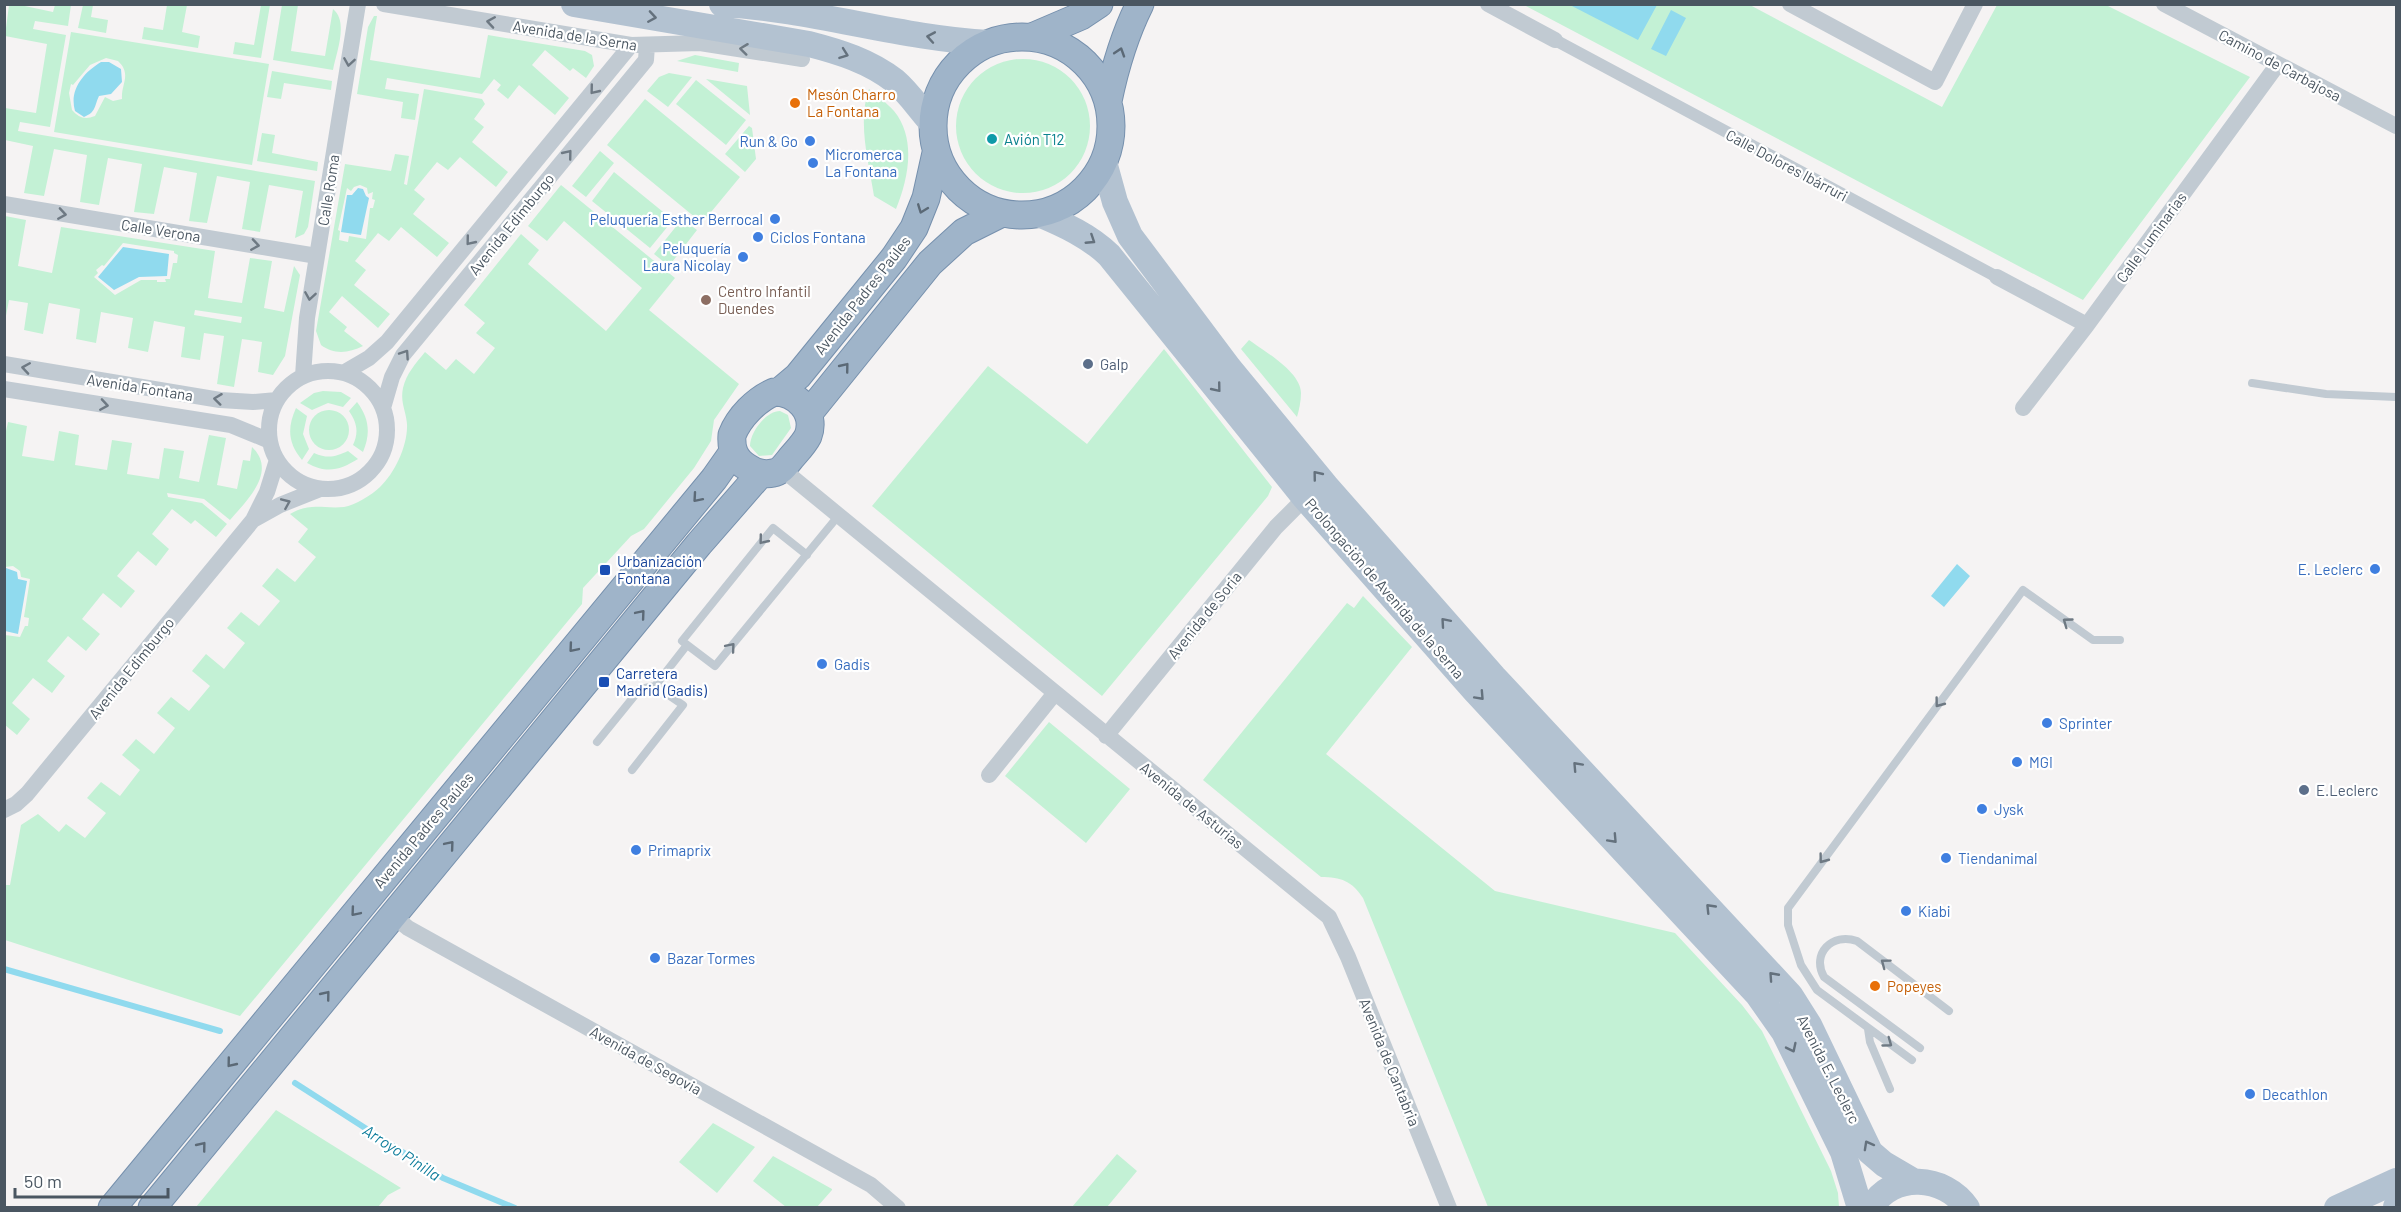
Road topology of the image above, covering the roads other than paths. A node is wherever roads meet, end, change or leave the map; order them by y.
1 (358, 4) edge
2 (384, 4) edge
3 (574, 4) edge
4 (1099, 4) edge
5 (1140, 4) edge
6 (1488, 4) edge
7 (1790, 4) edge
8 (1975, 4) edge
9 (2164, 4) edge
10 (736, 5) edge
11 (1032, 37) junction
12 (1555, 40) joint
13 (989, 43) junction
14 (639, 45) junction
15 (802, 59) dead end
16 (2278, 64) junction
17 (1108, 101) junction
18 (932, 123) junction
19 (2397, 126) edge
20 (936, 153) junction
21 (1104, 162) junction
22 (4, 204) edge
23 (1000, 214) junction
24 (1039, 214) junction
25 (317, 256) junction
26 (1997, 277) joint
27 (2087, 325) junction
28 (4, 364) edge
29 (345, 372) junction
30 (303, 376) junction
31 (2252, 383) dead end
32 (4, 389) edge
33 (779, 392) junction
34 (2397, 397) edge
35 (277, 400) junction
36 (383, 408) junction
37 (2023, 408) dead end
38 (809, 413) junction
39 (270, 441) junction
40 (733, 452) junction
41 (277, 460) junction
42 (772, 471) junction
43 (320, 489) junction
44 (1305, 498) junction
45 (839, 515) junction
46 (253, 520) junction
47 (807, 555) junction
48 (2120, 640) dead end
49 (687, 645) junction
50 (656, 686) junction
51 (1055, 693) junction
52 (1106, 736) junction
53 (597, 742) dead end
54 (632, 770) dead end
55 (989, 775) dead end
56 (4, 810) edge
57 (392, 915) junction
58 (1329, 917) joint
59 (1751, 950) joint
60 (1732, 968) joint
61 (1949, 1011) dead end
62 (1869, 1029) junction
63 (1920, 1048) dead end
64 (1912, 1060) dead end
65 (1890, 1089) dead end
66 (1912, 1181) junction
67 (2397, 1181) edge
68 (112, 1208) edge
69 (152, 1208) edge
70 (898, 1208) edge
71 (1449, 1208) edge
72 (1860, 1208) edge
73 (1870, 1208) edge
74 (1967, 1208) edge
75 (2337, 1208) edge

1 -> 25 street, Calle Roma
14 -> 2 street, Avenida de la Serna
3 -> 18 main road, Avenida de la Serna
4 - 11 highway
17 -> 5 highway
6 - 12 street, Calle Dolores Ibárruri
7 - 8 street
9 - 16 street, Camino de Carbajosa
13 -> 10 main road
11 - 13 highway
11 - 17 highway
12 - 26 street, Calle Dolores Ibárruri
13 - 18 highway
15 -> 14 street, Avenida de la Serna
14 -> 29 street, Avenida Edimburgo
36 -> 14 street, Avenida Edimburgo
16 - 19 street, Camino de Carbajosa
16 - 27 street, Calle Luminarias
17 - 21 highway
18 - 20 highway
20 - 23 highway
20 -> 33 highway, Avenida Padres Paúles
21 - 24 highway
59 -> 21 main road, Prolongación de Avenida de la Serna
22 -> 25 street, Calle Verona
23 - 24 highway
38 -> 23 highway, Avenida Padres Paúles
24 -> 44 main road, Prolongación de Avenida de la Serna
25 -> 30 street, Calle Roma
26 - 27 street, Calle Dolores Ibárruri
27 - 37 street, Calle Luminarias
35 -> 28 street, Avenida Fontana
29 - 30 street
29 - 36 street
30 - 35 street
31 - 34 lane
32 -> 39 street, Avenida Fontana
33 - 38 highway
33 - 40 highway
35 - 39 street
36 - 43 street
38 - 42 highway
39 - 41 street
40 - 42 highway
40 -> 68 highway, Avenida Padres Paúles
41 - 43 street
41 - 46 street, Avenida Edimburgo
42 - 45 street, Avenida de Asturias
57 -> 42 highway, Avenida Padres Paúles
46 -> 43 street, Avenida Edimburgo
44 - 52 street, Avenida de Soria
44 -> 60 main road, Prolongación de Avenida de la Serna
45 - 47 lane
45 - 51 street, Avenida de Asturias
46 - 56 street, Avenida Edimburgo
49 -> 47 lane
47 -> 49 lane
48 -> 62 lane
49 - 50 lane
50 - 53 lane
50 - 54 lane
51 - 52 street, Avenida de Asturias
51 - 55 street
52 - 58 street, Avenida de Asturias
69 -> 57 highway, Avenida Padres Paúles
57 - 70 street, Avenida de Segovia
58 - 71 street, Avenida de Cantabria
66 -> 59 main road, Avenida E. Leclerc
60 -> 72 main road, Avenida E. Leclerc
61 -> 63 lane
62 -> 64 lane
62 - 65 lane
66 - 73 main road
66 - 74 main road
67 - 75 main road

